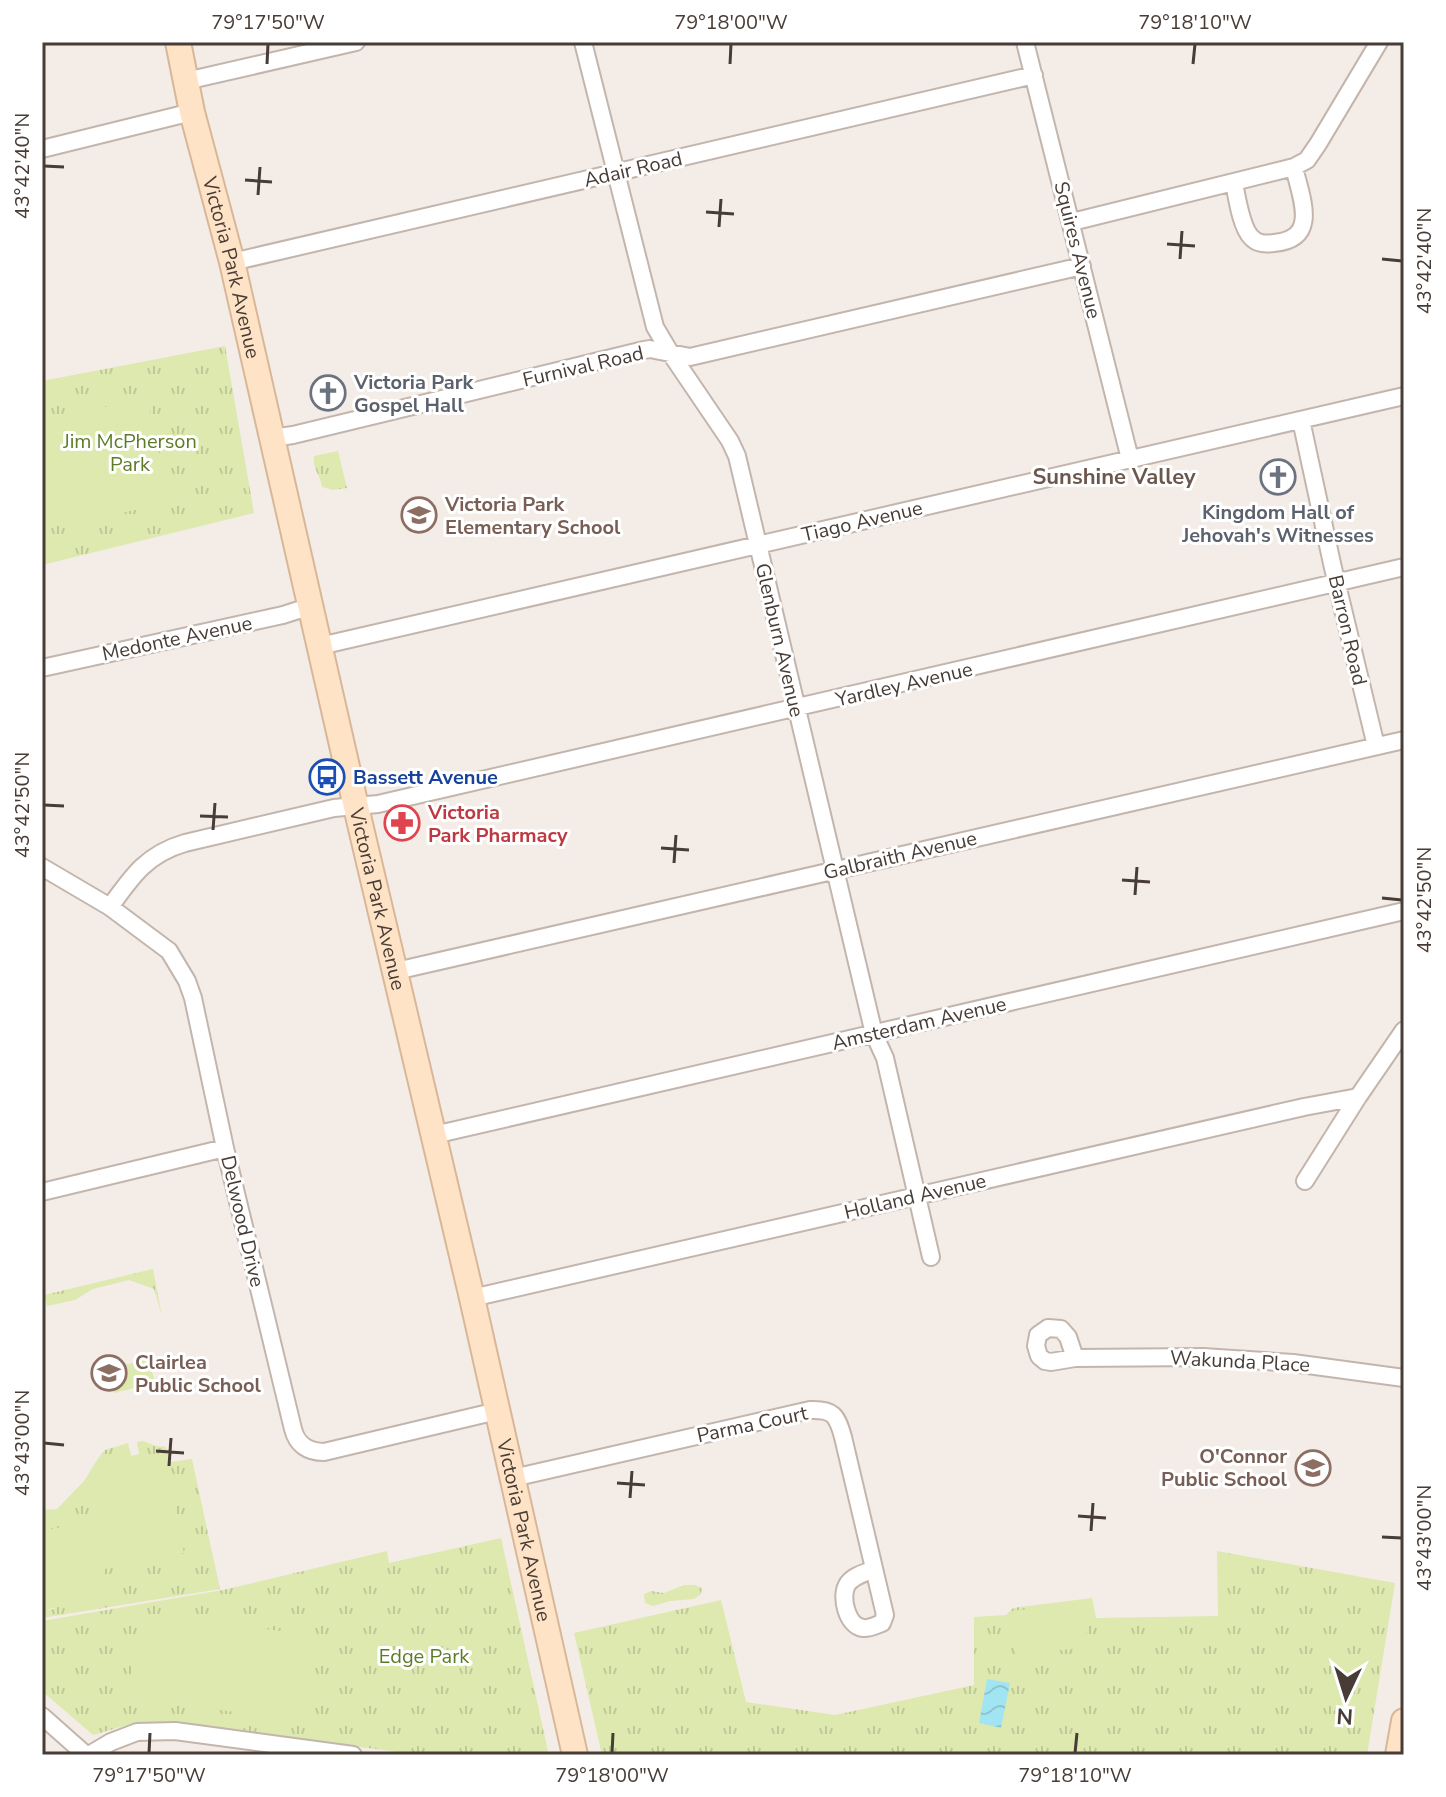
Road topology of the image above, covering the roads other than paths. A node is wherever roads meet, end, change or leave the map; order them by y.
1 (178, 42) edge
2 (356, 42) edge
3 (583, 42) edge
4 (1025, 42) edge
5 (1379, 42) edge
6 (1034, 75) junction
7 (186, 81) junction
8 (192, 112) junction
9 (42, 149) edge
10 (1294, 167) junction
11 (617, 173) junction
12 (1234, 183) junction
13 (1072, 222) junction
14 (232, 262) junction
15 (1082, 266) junction
16 (671, 354) junction
17 (1404, 396) edge
18 (1301, 420) junction
19 (271, 438) junction
20 (1130, 459) junction
21 (758, 545) junction
22 (1404, 567) edge
23 (1337, 583) junction
24 (311, 606) junction
25 (320, 646) junction
26 (42, 668) edge
27 (796, 708) junction
28 (1404, 740) edge
29 (1376, 746) junction
30 (356, 806) junction
31 (42, 867) edge
32 (835, 870) junction
33 (110, 907) junction
34 (1404, 911) edge
35 (396, 971) junction
36 (1404, 1030) edge
37 (874, 1034) junction
38 (1358, 1097) junction
39 (434, 1135) junction
40 (225, 1148) junction
41 (1305, 1181) dead end
42 (42, 1192) edge
43 (916, 1195) junction
44 (931, 1257) dead end
45 (472, 1298) junction
46 (1075, 1358) dead end
47 (1404, 1378) edge
48 (497, 1411) junction
49 (513, 1478) junction
50 (874, 1569) dead end
51 (42, 1716) edge
52 (1404, 1721) edge
53 (87, 1755) edge
54 (353, 1755) edge
55 (575, 1755) edge
56 (1398, 1755) edge

1 - 7 main road, Victoria Park Avenue
2 - 7 street
3 - 11 street, Glenburn Avenue
4 - 6 street, Squires Avenue
5 - 10 street
6 - 11 street, Adair Road
6 - 13 street, Squires Avenue
7 - 8 main road, Victoria Park Avenue
8 - 9 street
8 - 14 main road, Victoria Park Avenue
10 - 12 street
10 - 12 street
11 - 14 street, Adair Road
11 - 16 street, Glenburn Avenue
12 - 13 street
13 - 15 street, Squires Avenue
14 - 19 main road, Victoria Park Avenue
15 - 16 street, Furnival Road
15 - 20 street, Squires Avenue
16 - 19 street, Furnival Road
16 - 21 street, Glenburn Avenue
17 - 18 street, Tiago Avenue
18 - 20 street, Tiago Avenue
18 - 23 street, Barron Road
19 - 24 main road, Victoria Park Avenue
20 - 21 street, Tiago Avenue
21 - 25 street, Tiago Avenue
21 - 27 street, Glenburn Avenue
22 - 23 street, Yardley Avenue
23 - 27 street, Yardley Avenue
23 - 29 street, Barron Road
24 - 25 main road, Victoria Park Avenue
24 - 26 street, Medonte Avenue
25 - 30 main road, Victoria Park Avenue
27 - 30 street, Yardley Avenue
27 - 32 street, Glenburn Avenue
28 - 29 street, Galbraith Avenue
29 - 32 street, Galbraith Avenue
30 - 33 street
30 - 35 main road, Victoria Park Avenue
31 - 33 street, Delwood Drive
32 - 35 street, Galbraith Avenue
32 - 37 street, Glenburn Avenue
33 - 40 street, Delwood Drive
34 - 37 street, Amsterdam Avenue
35 - 39 main road, Victoria Park Avenue
36 - 38 street
37 - 39 street, Amsterdam Avenue
37 - 43 street, Glenburn Avenue
38 - 41 street
38 - 43 street, Holland Avenue
39 - 45 main road, Victoria Park Avenue
40 - 42 street
40 - 48 street, Delwood Drive
43 - 44 street, Glenburn Avenue
43 - 45 street, Holland Avenue
45 - 48 main road, Victoria Park Avenue
46 - 47 street, Wakunda Place
48 - 49 main road, Victoria Park Avenue
49 - 50 street, Parma Court
49 - 55 main road, Victoria Park Avenue
51 - 53 street
52 - 56 main road
53 - 54 street

